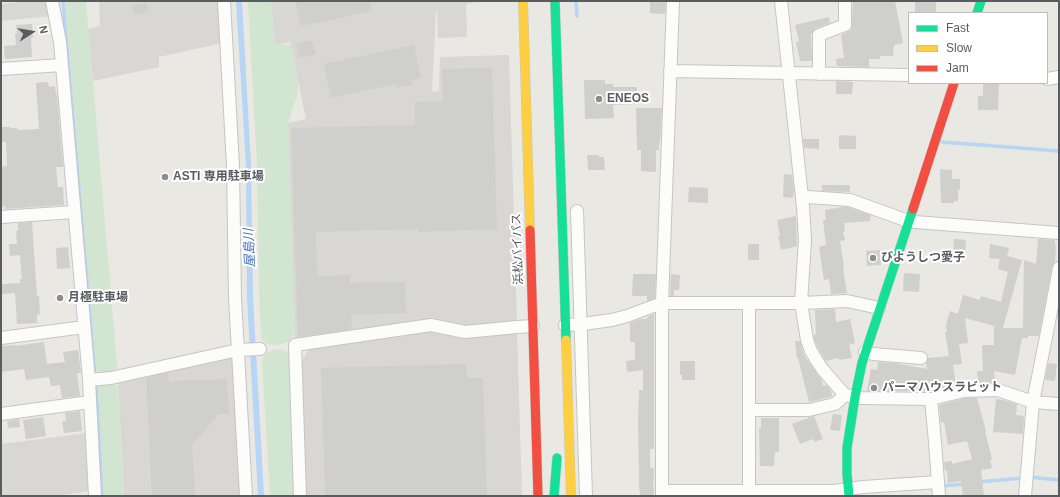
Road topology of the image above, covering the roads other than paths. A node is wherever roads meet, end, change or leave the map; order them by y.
1 (52, 1) edge
2 (224, 1) edge
3 (523, 1) edge
4 (555, 1) edge
5 (673, 1) edge
6 (781, 1) edge
7 (845, 1) edge
8 (981, 1) edge
9 (977, 12) edge
10 (62, 65) junction
11 (1, 69) edge
12 (670, 71) junction
13 (789, 73) junction
14 (819, 74) junction
15 (908, 75) edge
16 (1059, 77) edge
17 (1048, 79) edge
18 (954, 84) edge
19 (802, 198) junction
20 (577, 211) dead end
21 (74, 212) junction
22 (1, 217) edge
23 (908, 221) junction
24 (1059, 233) edge
25 (1059, 268) edge
26 (662, 303) junction
27 (748, 303) junction
28 (801, 303) junction
29 (879, 308) junction
30 (580, 324) junction
31 (565, 325) junction
32 (533, 326) junction
33 (84, 327) junction
34 (1, 338) edge
35 (260, 349) dead end
36 (241, 350) junction
37 (865, 352) junction
38 (921, 358) dead end
39 (566, 359) junction
40 (89, 380) junction
41 (850, 396) junction
42 (931, 399) junction
43 (90, 402) junction
44 (1033, 402) junction
45 (1059, 404) edge
46 (748, 410) junction
47 (1, 414) edge
48 (560, 420) dead end
49 (558, 450) dead end
50 (938, 482) junction
51 (749, 491) junction
52 (662, 493) edge
53 (849, 493) edge
54 (95, 496) edge
55 (246, 496) edge
56 (300, 496) edge
57 (538, 496) edge
58 (554, 496) edge
59 (571, 496) edge
60 (586, 496) edge
61 (939, 496) edge
62 (1025, 496) edge

1 - 10 street
2 - 36 street
3 - 32 main road, 浜松バイパス
4 - 31 main road
5 - 12 street
6 - 13 street
7 - 14 street
8 - 9 main road
10 - 11 street
10 - 21 street
12 - 13 street
12 - 26 street
13 - 14 street
13 - 19 street
14 - 15 street
16 - 17 street
18 - 23 main road
19 - 23 street
19 - 28 street
20 - 30 street
21 - 22 street
21 - 33 street
23 - 24 street
23 - 29 main road
25 - 44 street
26 - 27 street
26 - 30 street
26 - 52 street
27 - 28 street
27 - 46 street
28 - 29 street
28 - 41 street
29 - 37 main road
30 - 31 street
30 - 60 street
31 - 39 main road
32 - 56 street
32 - 57 main road, 浜松バイパス
33 - 34 street
33 - 40 street
35 - 36 street
36 - 40 street
36 - 55 street
37 - 38 street
37 - 41 main road
39 - 48 main road
39 - 59 main road
40 - 43 street
41 - 42 street
41 - 46 street
41 - 53 main road
42 - 44 street
42 - 50 street
43 - 47 street
43 - 54 street
44 - 45 street
44 - 62 street
46 - 51 street
49 - 58 main road
50 - 53 street
50 - 61 street
51 - 52 street
51 - 53 street

